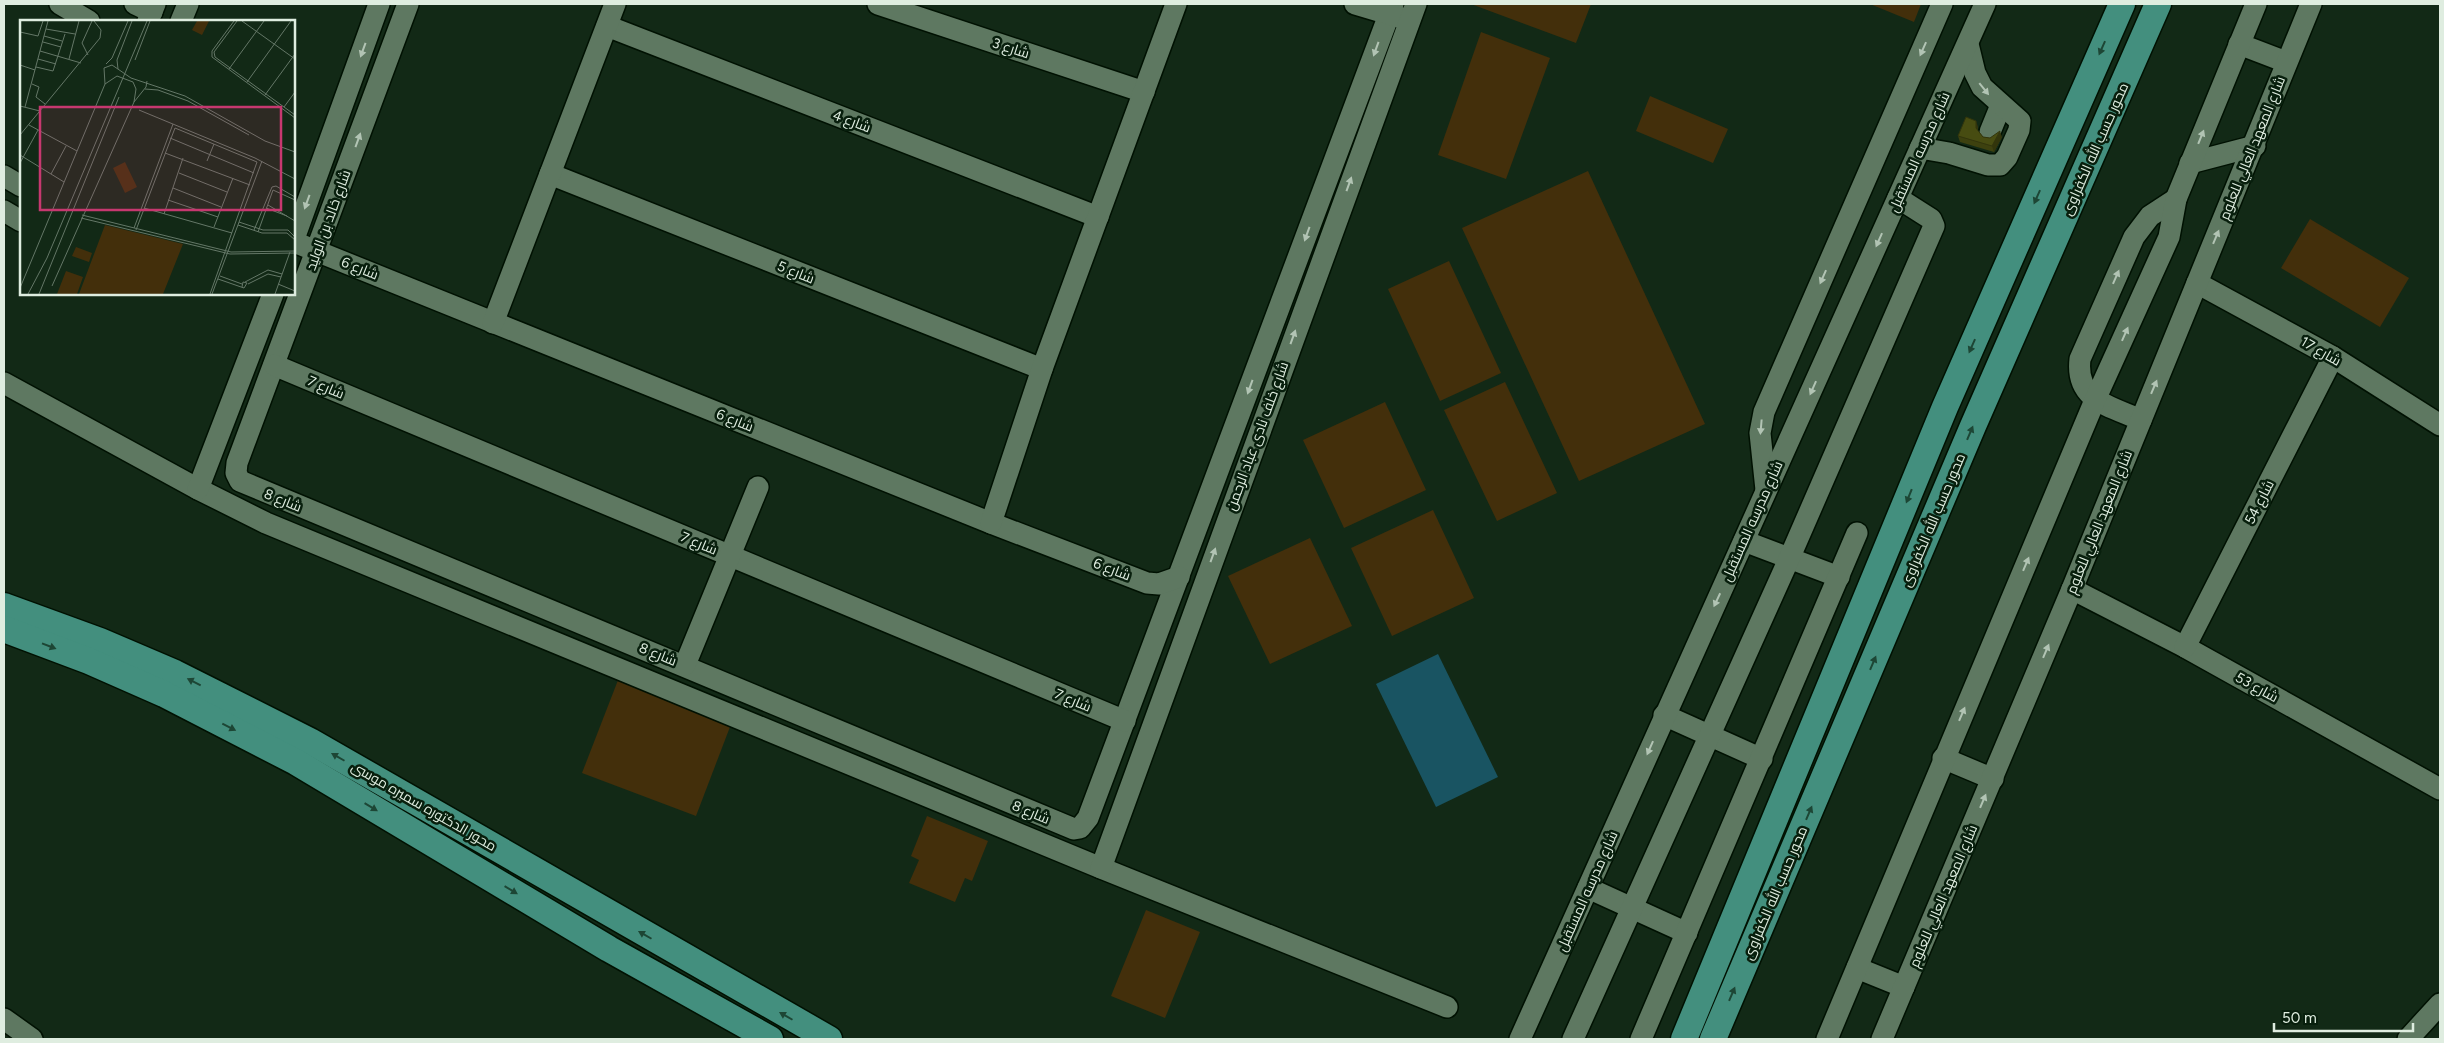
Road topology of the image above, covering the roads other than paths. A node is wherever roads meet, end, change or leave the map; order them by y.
1 (60, 4) edge
2 (188, 4) edge
3 (379, 4) edge
4 (408, 4) edge
5 (615, 4) edge
6 (878, 4) edge
7 (1176, 4) edge
8 (1355, 4) edge
9 (1942, 4) edge
10 (1985, 4) edge
11 (2122, 4) edge
12 (2158, 4) edge
13 (2256, 4) edge
14 (2311, 4) edge
15 (1391, 9) edge
16 (1412, 12) edge
17 (87, 20) edge
18 (181, 20) edge
19 (606, 26) junction
20 (1968, 44) junction
21 (2239, 44) junction
22 (2286, 62) junction
23 (1144, 92) junction
24 (2001, 105) junction
25 (2254, 146) junction
26 (1920, 148) junction
27 (1983, 148) junction
28 (2190, 163) junction
29 (550, 174) junction
30 (4, 176) edge
31 (20, 185) edge
32 (1898, 198) junction
33 (2176, 199) junction
34 (4, 211) edge
35 (1098, 217) junction
36 (20, 220) edge
37 (295, 237) edge
38 (295, 240) edge
39 (316, 251) junction
40 (2197, 283) junction
41 (273, 295) edge
42 (493, 323) junction
43 (2333, 357) junction
44 (274, 365) junction
45 (1042, 369) junction
46 (4, 383) edge
47 (2095, 400) junction
48 (2141, 420) junction
49 (2440, 425) edge
50 (237, 463) joint
51 (758, 487) dead end
52 (198, 490) junction
53 (1766, 491) junction
54 (991, 522) junction
55 (1857, 533) dead end
56 (1744, 541) junction
57 (730, 556) junction
58 (1789, 559) junction
59 (1838, 578) junction
60 (1176, 584) junction
61 (2072, 589) junction
62 (1197, 601) junction
63 (4, 606) edge
64 (4, 629) edge
65 (2185, 647) junction
66 (685, 665) junction
67 (1664, 715) junction
68 (1125, 721) junction
69 (1710, 735) junction
70 (1943, 758) junction
71 (1762, 759) junction
72 (1992, 779) junction
73 (2440, 789) edge
74 (1088, 818) joint
75 (1100, 868) junction
76 (1588, 888) junction
77 (1632, 908) junction
78 (1687, 933) junction
79 (1857, 968) junction
80 (1904, 987) junction
81 (2440, 1004) edge
82 (1447, 1007) dead end
83 (4, 1019) edge
84 (32, 1039) edge
85 (770, 1039) edge
86 (829, 1039) edge
87 (1520, 1039) edge
88 (1574, 1039) edge
89 (1641, 1039) edge
90 (1684, 1039) edge
91 (1713, 1039) edge
92 (1827, 1039) edge
93 (1882, 1039) edge
94 (2408, 1039) edge

1 - 17 street
2 - 18 street
3 -> 37 street, شارع خالد بن الوليد
39 -> 4 street, شارع خالد بن الوليد
5 - 19 street
6 - 23 street, شارع 3
7 - 23 street
8 - 15 street
9 -> 53 street
10 - 20 street, شارع مدرسه المستقبل
11 -> 90 main road, محور حسب الله الكفراوى
91 -> 12 main road, محور حسب الله الكفراوى
13 - 21 street
14 - 22 street, شارع المعهد العالي للعلوم
15 - 16 street
15 -> 60 street, شارع خلف نادى عباد الرحمن
62 -> 16 street, شارع خلف نادى عباد الرحمن
19 - 29 street
19 - 35 street, شارع 4
20 -> 24 street
20 - 26 street, شارع مدرسه المستقبل
21 - 22 street
28 -> 21 street
22 - 25 street, شارع المعهد العالي للعلوم
23 - 35 street
24 - 27 street
24 - 27 street
25 - 28 street
40 -> 25 street, شارع المعهد العالي للعلوم
26 - 27 street
26 - 32 street, شارع مدرسه المستقبل
28 - 33 street
29 - 42 street
29 - 45 street, شارع 5
30 - 31 street
32 -> 53 street, شارع مدرسه المستقبل
32 - 58 street
47 -> 33 street
47 -> 33 street
34 - 36 street
35 - 45 street
38 - 39 street, شارع 6
39 - 42 street, شارع 6
39 - 44 street, شارع خالد بن الوليد
40 - 43 street, شارع 17
48 -> 40 street, شارع المعهد العالي للعلوم
41 - 52 street
42 - 54 street, شارع 6
43 - 49 street, شارع 17
43 - 65 street, شارع 54
44 - 50 street, شارع خالد بن الوليد
44 - 57 street, شارع 7
45 - 54 street
46 - 52 street
47 - 48 street
70 -> 47 street
48 - 61 street, شارع المعهد العالي للعلوم
50 - 66 street, شارع 8
51 - 57 street
52 - 75 street
53 - 56 street, شارع مدرسه المستقبل
54 - 60 street, شارع 6
55 - 59 street
56 - 58 street
56 -> 67 street, شارع مدرسه المستقبل
57 - 66 street
57 - 68 street, شارع 7
58 - 59 street
58 - 69 street
59 - 71 street
60 - 62 street
60 - 68 street, شارع خلف نادى عباد الرحمن
61 - 65 street, شارع 53
72 -> 61 street, شارع المعهد العالي للعلوم
62 - 75 street, شارع خلف نادى عباد الرحمن
86 -> 63 main road, محور الدكتوره سميره موسى
64 -> 85 main road, محور الدكتوره سميره موسى
65 - 73 street, شارع 53
66 - 74 street, شارع 8
67 - 69 street
67 -> 76 street, شارع مدرسه المستقبل
68 - 74 street, شارع خلف نادى عباد الرحمن
69 - 71 street
69 - 77 street
70 - 72 street
70 - 79 street
71 - 78 street
80 -> 72 street, شارع المعهد العالي للعلوم
75 - 82 street
76 - 77 street
76 - 87 street, شارع مدرسه المستقبل
77 - 78 street
77 - 88 street
78 - 89 street
79 - 80 street
79 - 92 street
80 - 93 street, شارع المعهد العالي للعلوم
81 - 94 street
83 - 84 street

